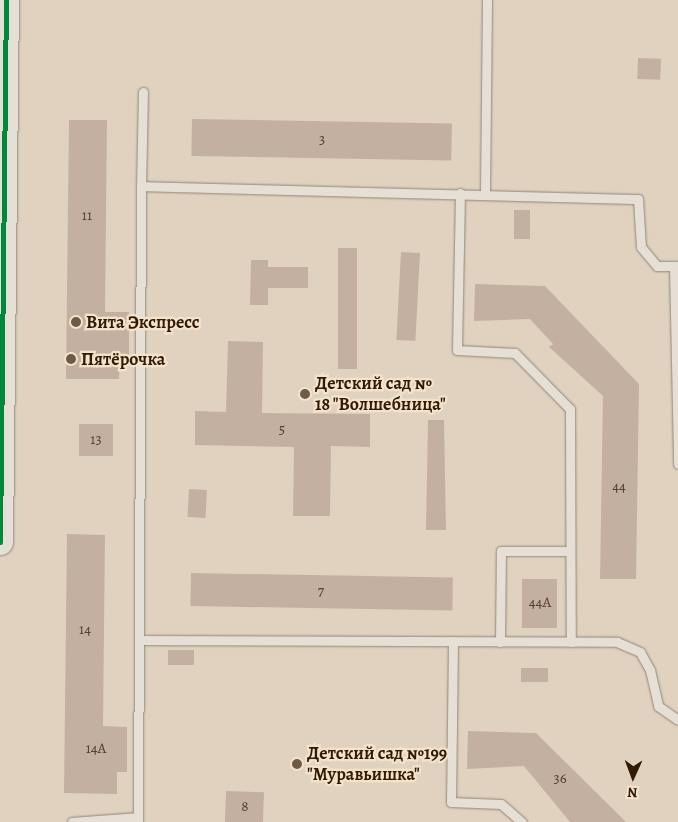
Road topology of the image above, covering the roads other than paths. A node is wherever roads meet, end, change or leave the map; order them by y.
1 (6, 0) edge
2 (487, 0) edge
3 (143, 92) dead end
4 (142, 186) junction
5 (460, 193) junction
6 (485, 193) junction
7 (676, 266) edge
8 (1, 395) edge
9 (678, 464) edge
10 (0, 542) edge
11 (570, 551) junction
12 (139, 640) junction
13 (453, 641) junction
14 (500, 642) junction
15 (571, 642) junction
16 (678, 720) edge
17 (138, 820) edge
18 (72, 822) edge
19 (522, 822) edge

1 - 8 street
2 - 6 lane
3 - 4 lane
4 - 5 lane
4 - 12 lane
5 - 6 lane
5 - 11 lane
6 - 7 lane
7 - 9 lane
8 - 10 street
11 - 14 lane
11 - 15 lane
12 - 13 lane
12 - 17 lane
13 - 14 lane
13 - 19 lane
14 - 15 lane
15 - 16 lane
17 - 18 lane

